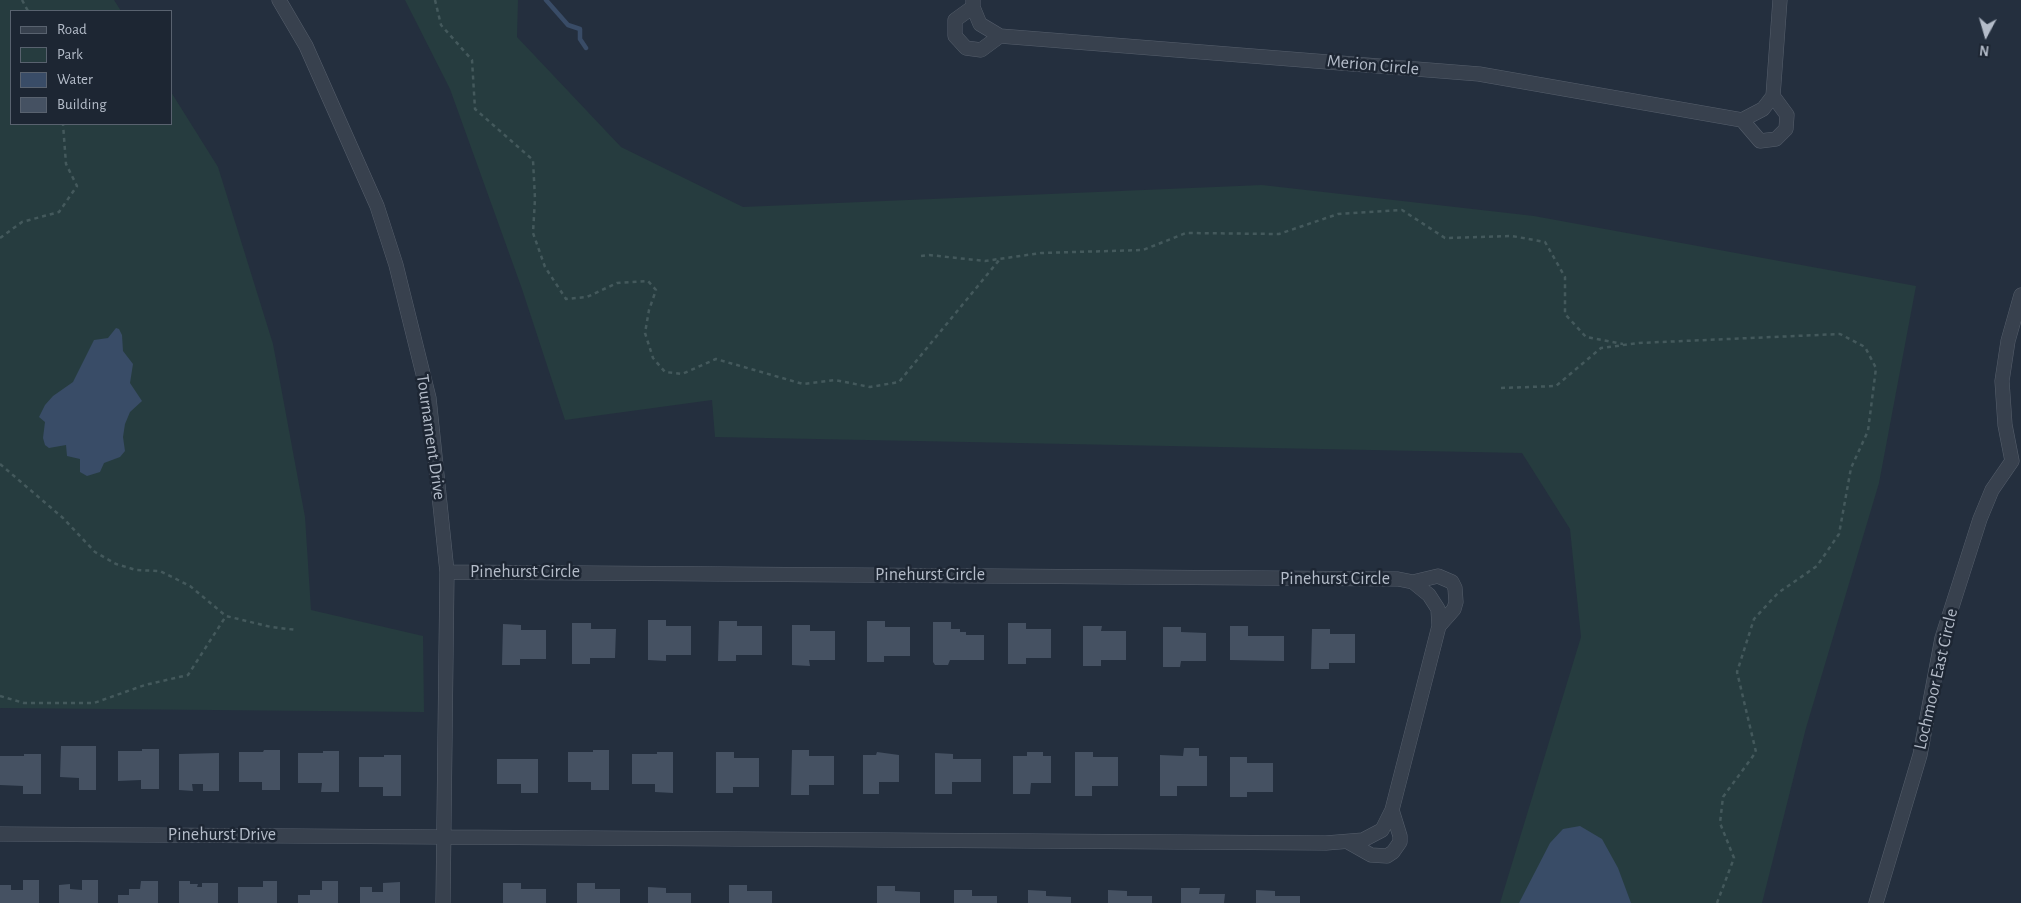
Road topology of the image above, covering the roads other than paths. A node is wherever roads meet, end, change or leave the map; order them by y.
1 (279, 0) edge
2 (1780, 0) edge
3 (973, 3) edge
4 (1000, 36) junction
5 (1773, 96) junction
6 (1742, 120) junction
7 (2021, 295) edge
8 (2017, 461) edge
9 (447, 572) junction
10 (1413, 582) junction
11 (1439, 626) junction
12 (1392, 810) junction
13 (0, 834) edge
14 (443, 836) junction
15 (1348, 842) junction
16 (443, 903) edge
17 (1876, 903) edge

1 - 9 street, Tournament Drive
2 - 5 street
3 - 4 street, Merion Circle
3 - 4 street, Merion Circle
4 - 6 street, Merion Circle
5 - 6 street
5 - 6 street
7 - 8 street
8 - 17 street, Lochmoor East Circle
9 - 10 street, Pinehurst Circle
9 - 14 street, Tournament Drive
10 - 11 street, Pinehurst Circle
10 - 11 street, Pinehurst Circle
11 - 12 street, Pinehurst Circle
12 - 15 street, Pinehurst Circle
12 - 15 street, Pinehurst Circle
13 - 14 street, Pinehurst Drive
14 - 15 street, Pinehurst Circle
14 - 16 street, Tournament Drive

